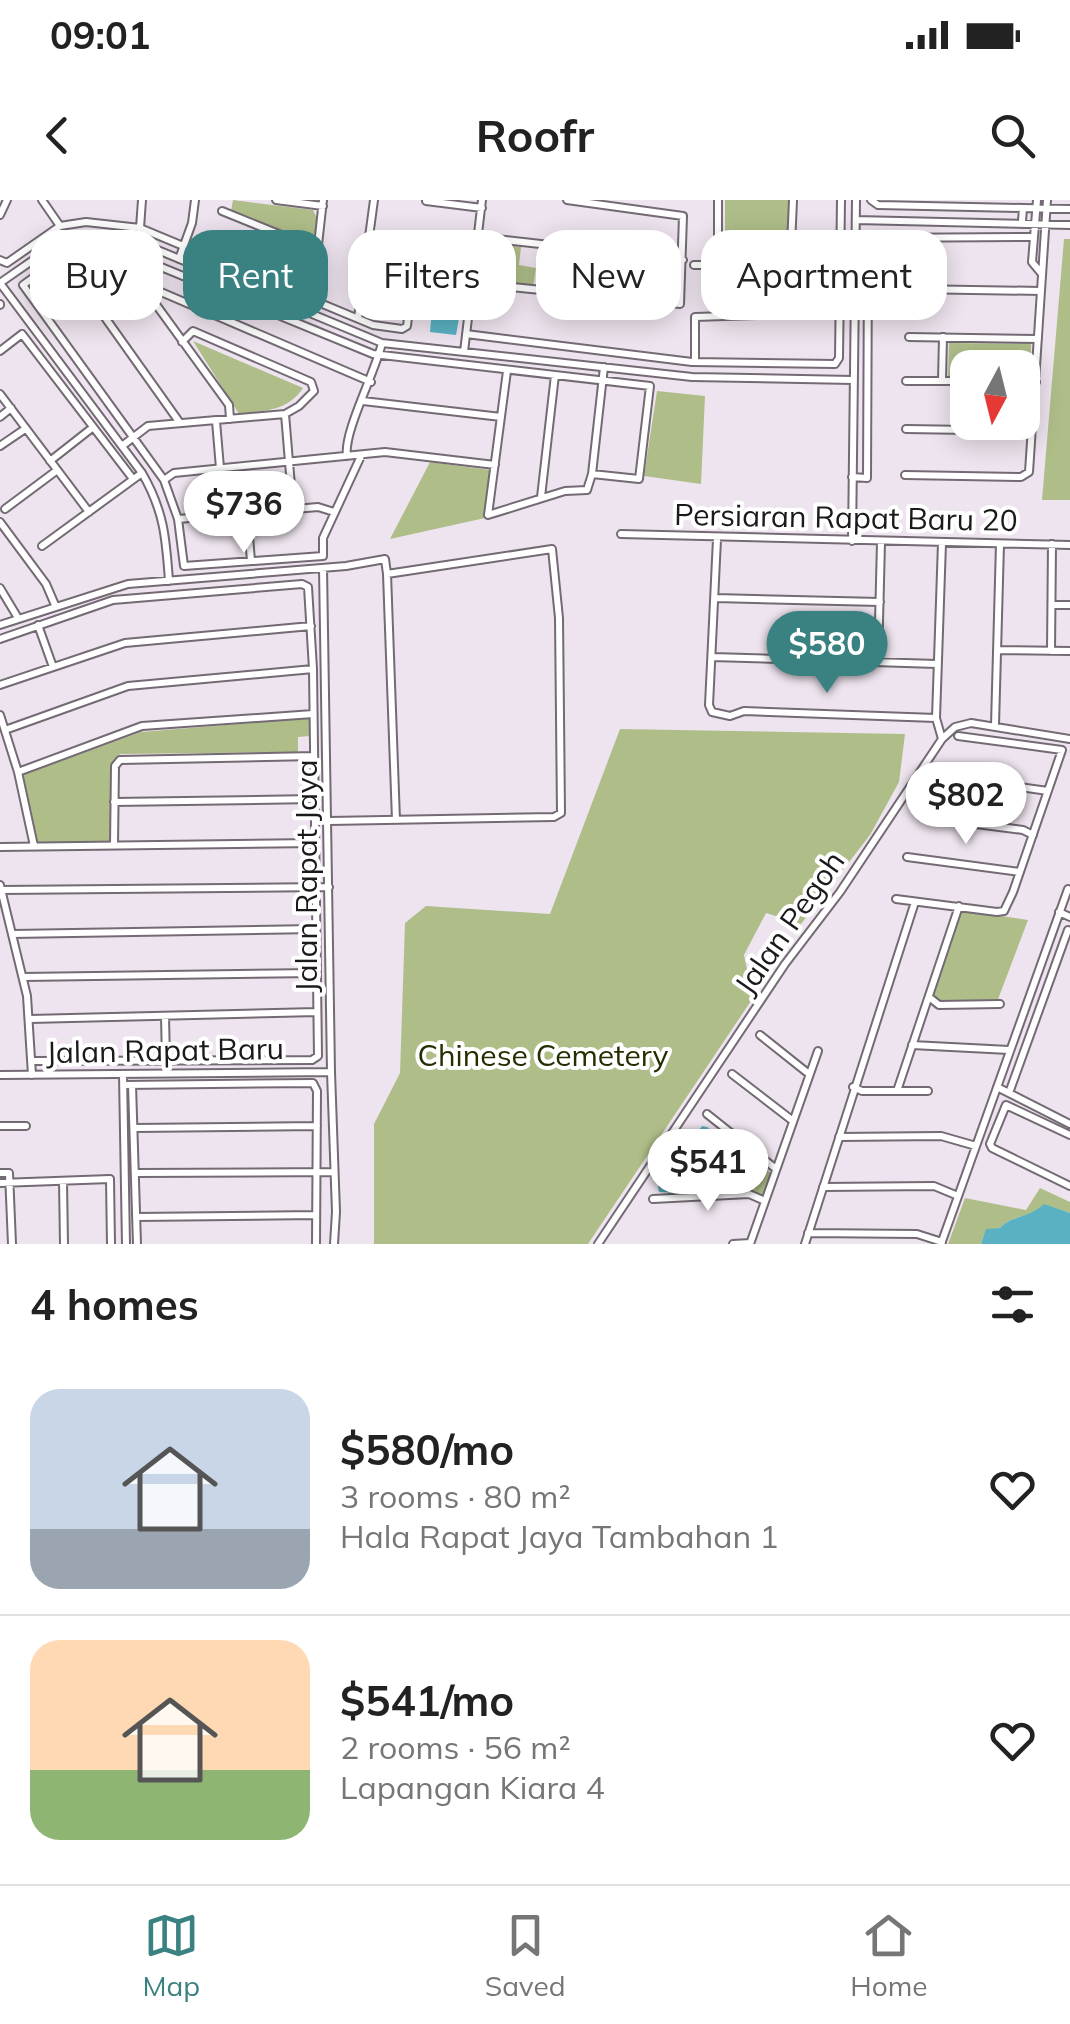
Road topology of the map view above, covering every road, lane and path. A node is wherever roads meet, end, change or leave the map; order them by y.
1 (7, 200) edge
2 (42, 200) edge
3 (142, 200) edge
4 (195, 200) edge
5 (276, 200) edge
6 (374, 200) edge
7 (567, 200) edge
8 (718, 200) edge
9 (793, 200) edge
10 (842, 200) edge
11 (856, 200) edge
12 (871, 200) edge
13 (426, 202) edge
14 (323, 203) edge
15 (482, 204) edge
16 (1036, 204) edge
17 (1047, 204) edge
18 (945, 206) junction
19 (1023, 208) junction
20 (1070, 209) edge
21 (222, 211) dead end
22 (0, 215) edge
23 (856, 220) junction
24 (944, 220) junction
25 (1022, 222) junction
26 (1034, 222) junction
27 (1046, 223) junction
28 (1070, 224) edge
29 (60, 226) junction
30 (140, 228) junction
31 (53, 230) edge
32 (189, 230) edge
33 (269, 230) edge
34 (320, 230) edge
35 (370, 230) edge
36 (479, 230) edge
37 (718, 230) edge
38 (793, 230) edge
39 (945, 230) edge
40 (947, 236) edge
41 (1034, 236) junction
42 (516, 241) edge
43 (30, 245) edge
44 (183, 246) edge
45 (183, 251) edge
46 (163, 253) edge
47 (179, 259) junction
48 (0, 260) edge
49 (683, 260) junction
50 (183, 261) edge
51 (30, 262) edge
52 (694, 265) dead end
53 (701, 265) edge
54 (163, 268) edge
55 (1042, 274) junction
56 (0, 283) edge
57 (516, 287) edge
58 (947, 290) edge
59 (1041, 291) junction
60 (163, 293) edge
61 (163, 315) edge
62 (701, 317) edge
63 (48, 320) edge
64 (107, 320) edge
65 (322, 320) edge
66 (365, 320) edge
67 (408, 320) edge
68 (468, 320) edge
69 (868, 320) edge
70 (466, 334) junction
71 (909, 337) dead end
72 (943, 338) junction
73 (1038, 339) junction
74 (182, 342) junction
75 (382, 343) junction
76 (1037, 350) edge
77 (0, 351) edge
78 (464, 352) junction
79 (379, 355) junction
80 (77, 360) junction
81 (693, 362) junction
82 (604, 367) junction
83 (65, 368) junction
84 (507, 371) junction
85 (555, 375) junction
86 (692, 377) junction
87 (853, 380) junction
88 (906, 380) dead end
89 (942, 381) junction
90 (950, 381) edge
91 (372, 382) junction
92 (604, 382) junction
93 (0, 394) edge
94 (363, 401) junction
95 (11, 408) junction
96 (285, 414) junction
97 (0, 417) edge
98 (501, 417) junction
99 (230, 418) junction
100 (216, 421) junction
101 (180, 423) junction
102 (92, 428) junction
103 (906, 428) dead end
104 (25, 429) junction
105 (950, 429) edge
106 (132, 436) junction
107 (1031, 440) edge
108 (0, 446) edge
109 (122, 446) junction
110 (347, 456) junction
111 (361, 456) junction
112 (50, 461) junction
113 (289, 462) junction
114 (494, 465) junction
115 (220, 468) junction
116 (56, 471) junction
117 (142, 473) junction
118 (592, 474) junction
119 (905, 475) dead end
120 (852, 477) junction
121 (133, 479) junction
122 (164, 480) junction
123 (541, 497) junction
124 (5, 509) dead end
125 (293, 510) junction
126 (88, 512) junction
127 (334, 512) junction
128 (247, 514) junction
129 (224, 516) junction
130 (178, 518) junction
131 (0, 522) edge
132 (621, 534) dead end
133 (716, 538) junction
134 (852, 541) junction
135 (882, 542) junction
136 (942, 543) junction
137 (1000, 544) junction
138 (1052, 544) junction
139 (1070, 544) edge
140 (42, 546) dead end
141 (251, 561) junction
142 (323, 568) junction
143 (387, 574) junction
144 (169, 581) junction
145 (0, 588) edge
146 (715, 598) junction
147 (880, 602) junction
148 (1053, 605) junction
149 (1070, 605) edge
150 (55, 606) junction
151 (18, 618) junction
152 (0, 625) edge
153 (38, 626) junction
154 (311, 626) junction
155 (0, 639) edge
156 (997, 650) junction
157 (1051, 651) junction
158 (1070, 651) edge
159 (712, 657) junction
160 (878, 662) junction
161 (938, 664) junction
162 (53, 666) junction
163 (313, 669) junction
164 (0, 685) edge
165 (313, 714) junction
166 (0, 716) edge
167 (936, 718) junction
168 (995, 726) junction
169 (5, 730) junction
170 (958, 736) dead end
171 (942, 738) junction
172 (1070, 739) edge
173 (314, 756) junction
174 (925, 768) junction
175 (18, 772) junction
176 (1048, 791) junction
177 (315, 799) junction
178 (114, 802) junction
179 (922, 816) dead end
180 (396, 820) junction
181 (330, 821) junction
182 (1033, 834) junction
183 (315, 843) junction
184 (114, 845) junction
185 (34, 846) junction
186 (0, 847) edge
187 (908, 858) dead end
188 (1020, 872) junction
189 (1, 887) edge
190 (317, 887) junction
191 (329, 887) junction
192 (1068, 889) edge
193 (896, 899) dead end
194 (915, 902) junction
195 (958, 906) junction
196 (1060, 912) junction
197 (1070, 917) edge
198 (1056, 924) junction
199 (316, 929) junction
200 (1069, 930) edge
201 (12, 934) junction
202 (316, 973) junction
203 (23, 977) junction
204 (929, 996) junction
205 (1000, 1004) dead end
206 (1024, 1009) junction
207 (317, 1012) junction
208 (1038, 1013) junction
209 (164, 1016) junction
210 (30, 1019) junction
211 (760, 1035) dead end
212 (912, 1046) junction
213 (818, 1050) dead end
214 (1010, 1050) junction
215 (166, 1060) junction
216 (32, 1061) junction
217 (331, 1072) junction
218 (732, 1074) dead end
219 (810, 1074) junction
220 (0, 1075) edge
221 (32, 1075) junction
222 (123, 1075) junction
223 (128, 1085) junction
224 (997, 1087) junction
225 (853, 1088) junction
226 (897, 1091) junction
227 (928, 1091) dead end
228 (1008, 1093) junction
229 (707, 1114) dead end
230 (793, 1121) junction
231 (1070, 1124) edge
232 (0, 1126) edge
233 (26, 1126) dead end
234 (317, 1126) junction
235 (134, 1128) junction
236 (1070, 1134) edge
237 (839, 1137) junction
238 (976, 1146) junction
239 (776, 1169) junction
240 (316, 1171) junction
241 (334, 1172) junction
242 (0, 1173) edge
243 (135, 1174) junction
244 (63, 1180) junction
245 (5, 1183) edge
246 (823, 1186) junction
247 (1070, 1186) edge
248 (958, 1196) junction
249 (654, 1199) dead end
250 (765, 1200) junction
251 (316, 1216) junction
252 (136, 1217) junction
253 (808, 1233) junction
254 (941, 1243) edge
255 (12, 1244) edge
256 (64, 1244) edge
257 (111, 1244) edge
258 (126, 1244) edge
259 (136, 1244) edge
260 (316, 1244) edge
261 (334, 1244) edge
262 (598, 1244) edge
263 (733, 1244) edge
264 (750, 1244) edge
265 (805, 1244) edge

1 - 22 street
2 - 29 street
3 - 30 street
4 - 32 street
5 - 14 street
6 - 35 street
7 - 49 street
8 - 37 street
9 - 38 street
10 - 81 street
11 - 23 street
12 - 18 street
13 - 15 street
14 - 34 street
15 - 36 street
16 - 17 street
16 - 19 street
16 - 26 street
17 - 20 street
17 - 27 street
18 - 19 street
18 - 24 street
19 - 25 street
21 - 33 street
23 - 24 street
23 - 87 street
24 - 25 street
24 - 39 street
25 - 26 street
26 - 27 street
26 - 41 street
27 - 28 street
27 - 55 street
29 - 30 street
29 - 31 street
30 - 44 street
40 - 41 street
41 - 55 street
42 - 49 street
43 - 48 street
45 - 47 street
46 - 47 street
47 - 50 street
49 - 57 street
51 - 56 street
52 - 53 street
54 - 79 street
55 - 59 street
56 - 83 street
58 - 59 street
59 - 73 street
60 - 91 street
61 - 74 street
62 - 81 street
63 - 80 street
64 - 101 street
65 - 75 street
66 - 67 street
68 - 70 street
69 - 120 street
70 - 78 street
70 - 81 street
71 - 72 street
72 - 73 street
72 - 89 street
73 - 76 street
74 - 96 street
74 - 99 street
75 - 78 street
75 - 79 street
77 - 102 street
78 - 82 street
79 - 84 street
79 - 91 street
80 - 83 street
80 - 106 street
81 - 86 street
82 - 86 street
82 - 92 street
83 - 109 street
84 - 85 street
84 - 98 street
85 - 92 street
85 - 123 street
86 - 87 street
87 - 120 street
88 - 89 street
89 - 90 street
91 - 94 street
92 - 118 street
92 - 118 street
93 - 95 street
94 - 98 street
94 - 110 street
95 - 97 street
95 - 104 street
96 - 99 street
96 - 113 street
98 - 114 street
99 - 100 street
100 - 101 street
100 - 115 street
101 - 106 street
102 - 112 street
102 - 121 street
103 - 105 street
104 - 108 street
104 - 112 street
106 - 109 street
106 - 122 street
107 - 119 street
109 - 117 street
110 - 111 street
110 - 113 street
111 - 114 street
111 - 127 street
112 - 116 street
113 - 115 street
113 - 125 street
114 - 123 street
115 - 122 street
115 - 129 street
116 - 124 street
116 - 126 street
117 - 121 street
117 - 144 street
118 - 123 street
120 - 134 street
121 - 126 street
122 - 130 street
125 - 127 street
125 - 128 street
126 - 140 street
127 - 141 street
128 - 129 street
128 - 141 street
129 - 130 street
130 - 141 street
131 - 150 street
132 - 133 street, Persiaran Rapat Baru 20
133 - 134 street, Persiaran Rapat Baru 20
133 - 146 street
134 - 135 street, Persiaran Rapat Baru 20
135 - 136 street, Persiaran Rapat Baru 20
135 - 147 street
136 - 137 street, Persiaran Rapat Baru 20
136 - 161 street
137 - 138 street, Persiaran Rapat Baru 20
137 - 156 street
138 - 139 street, Persiaran Rapat Baru 20
138 - 148 street
142 - 143 street
142 - 144 street
142 - 181 street, Jalan Rapat Jaya
143 - 180 street
143 - 180 street
144 - 150 street
145 - 151 street
146 - 147 street
146 - 159 street
147 - 160 street
148 - 149 street
148 - 157 street
150 - 151 street
151 - 152 street
153 - 154 street
153 - 155 street
153 - 162 street
154 - 162 street
154 - 163 street
156 - 157 street
156 - 168 street
157 - 158 street
159 - 160 street
159 - 167 street
160 - 161 street
161 - 167 street
162 - 164 street
163 - 165 street
163 - 169 street
165 - 173 street
165 - 175 street
166 - 169 street
167 - 171 street
168 - 171 street
168 - 172 street
169 - 175 street
170 - 176 street
171 - 174 street, Jalan Pegoh
173 - 177 street
173 - 178 street
174 - 176 street
174 - 262 street, Jalan Pegoh
175 - 185 street
176 - 182 street
177 - 178 street
177 - 183 street
178 - 184 street
179 - 182 street
180 - 181 street
181 - 191 street, Jalan Rapat Jaya
182 - 188 street
183 - 184 street
183 - 190 street
184 - 185 street
185 - 186 street
187 - 188 street
188 - 195 street
189 - 190 street
189 - 201 street
190 - 191 street
190 - 199 street
191 - 217 street, Jalan Rapat Jaya
192 - 196 street
193 - 194 street
194 - 195 street
194 - 225 street
195 - 204 street
196 - 197 street
196 - 198 street
198 - 200 street
198 - 206 street
199 - 201 street
199 - 202 street
200 - 208 street
201 - 203 street
202 - 203 street
202 - 207 street
203 - 210 street
204 - 205 street
204 - 212 street
206 - 208 street
206 - 214 street
207 - 209 street
207 - 215 street
208 - 228 street
209 - 210 street
209 - 215 street
210 - 216 street
211 - 219 street
212 - 214 street
212 - 226 street
213 - 219 street
214 - 224 street
215 - 216 street
216 - 221 street
217 - 222 street, Jalan Rapat Baru
217 - 241 street, Jalan Rapat Jaya
218 - 230 street
219 - 230 street
220 - 221 street, Jalan Rapat Baru
221 - 222 street, Jalan Rapat Baru
222 - 223 street
223 - 234 street, Jalan Rapat Baru
223 - 235 street
223 - 258 street
224 - 228 street
224 - 238 street
225 - 226 street
225 - 237 street
226 - 227 street
228 - 231 street
229 - 239 street
230 - 239 street
232 - 233 street
234 - 235 street
234 - 240 street
235 - 243 street
236 - 247 street
237 - 238 street
237 - 246 street
238 - 248 street
239 - 250 street
240 - 241 street
240 - 243 street
240 - 251 street
241 - 261 street, Jalan Rapat Jaya
242 - 245 street
243 - 252 street
244 - 245 street
244 - 256 street
244 - 257 street
245 - 255 street
246 - 248 street
246 - 253 street
248 - 254 street
249 - 250 street
250 - 264 street
251 - 252 street
251 - 260 street
252 - 259 street
253 - 254 street
253 - 265 street
263 - 264 street

